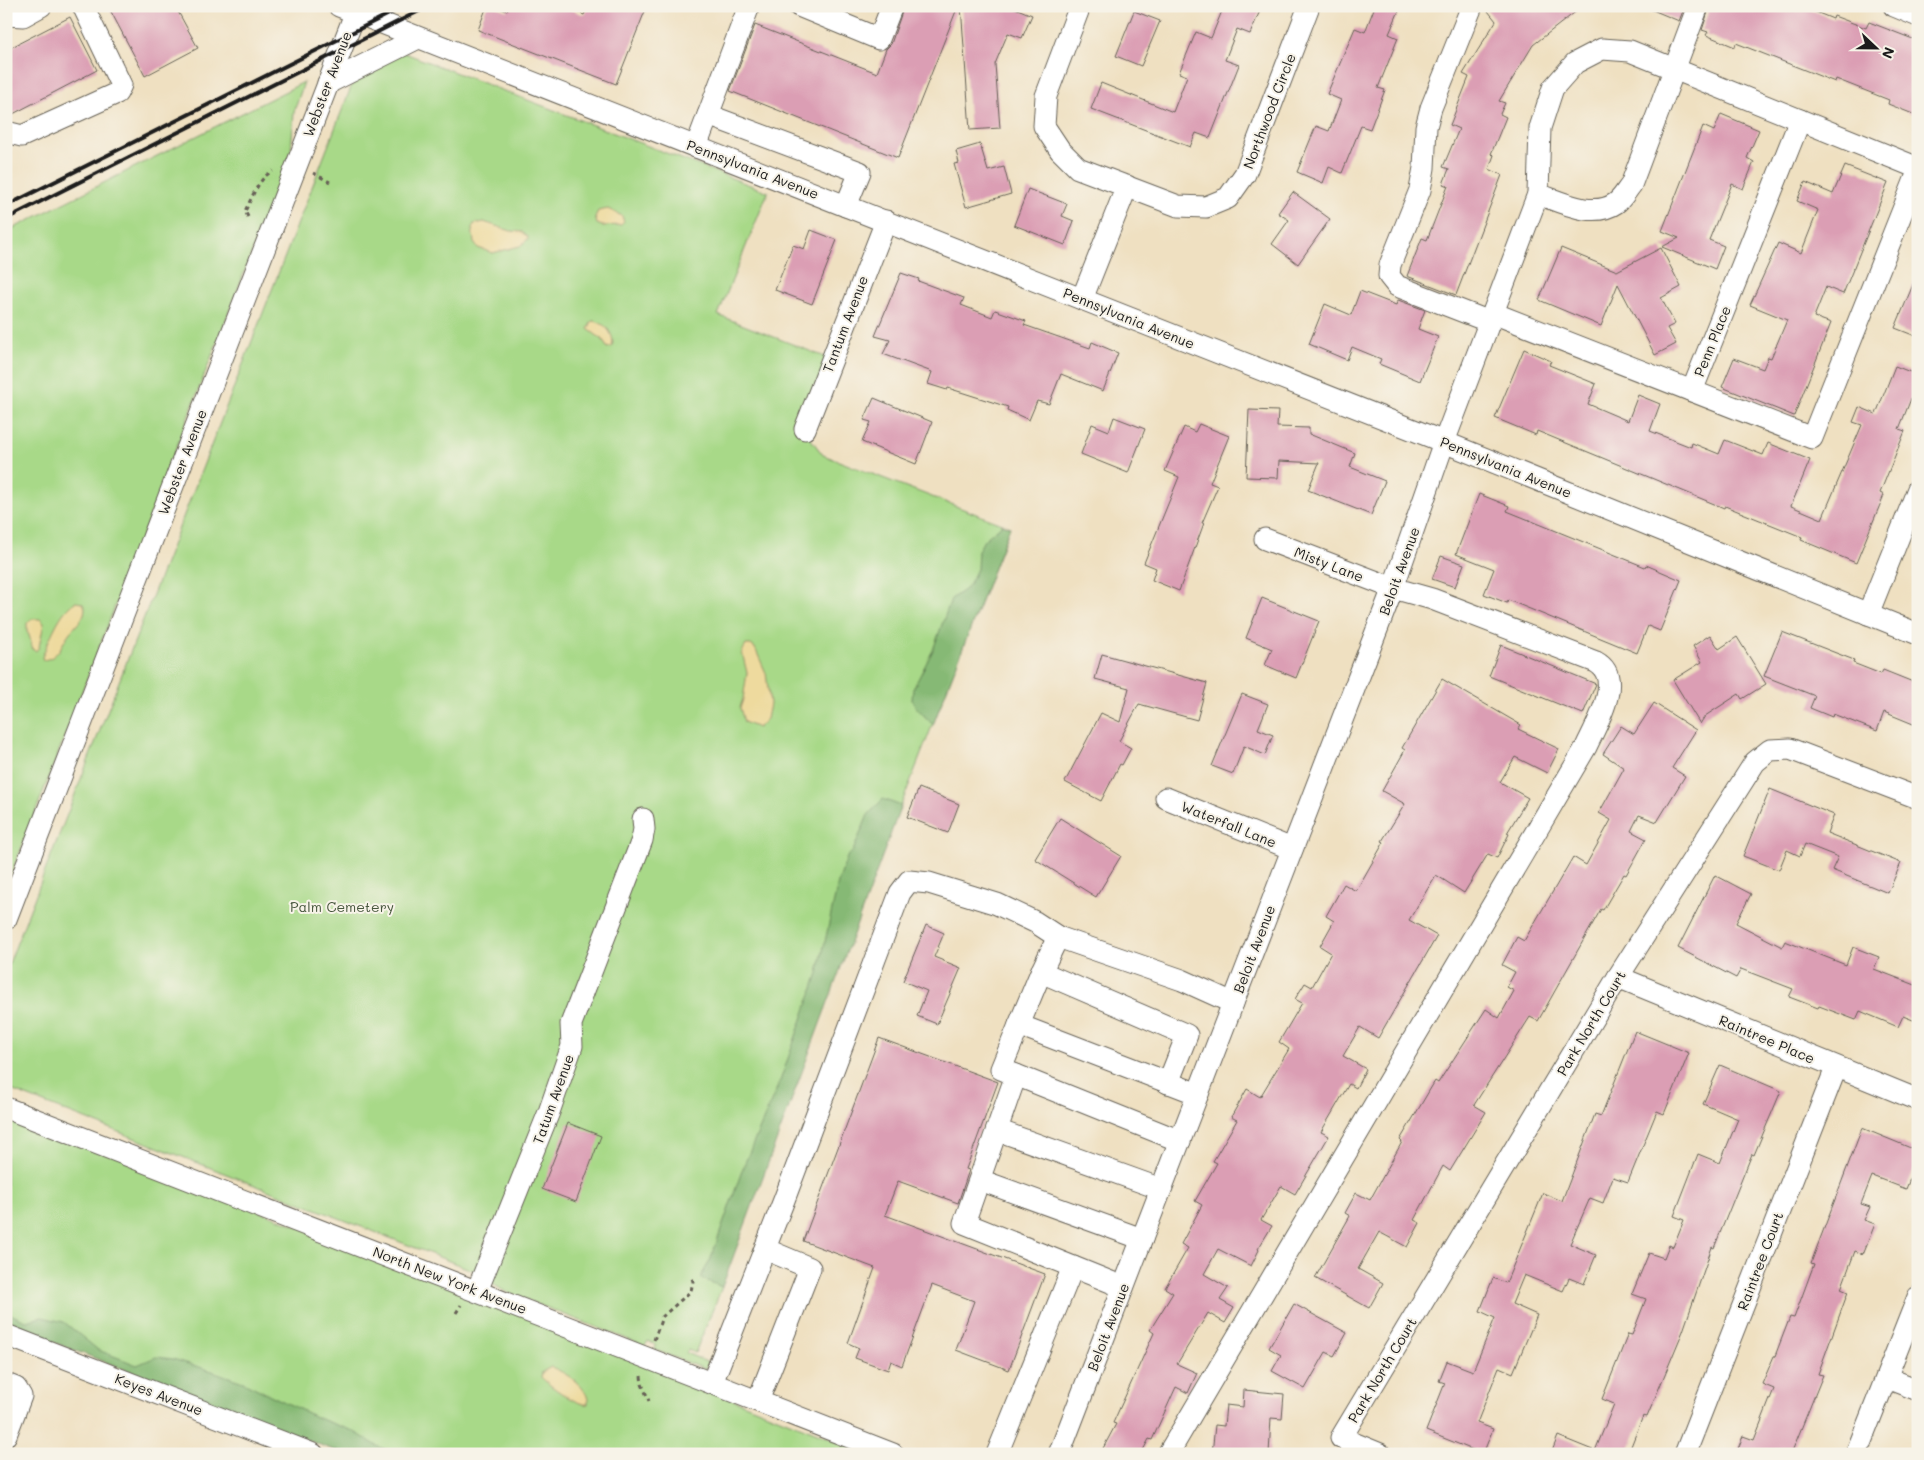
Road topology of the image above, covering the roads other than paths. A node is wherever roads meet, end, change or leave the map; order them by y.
1 (41, 6) edge
2 (84, 6) edge
3 (749, 6) edge
4 (799, 6) edge
5 (892, 6) edge
6 (1080, 6) edge
7 (1309, 6) edge
8 (1472, 6) edge
9 (1698, 6) edge
10 (1894, 6) edge
11 (351, 8) edge
12 (6, 16) edge
13 (1918, 16) edge
14 (418, 38) junction
15 (1674, 69) junction
16 (328, 83) junction
17 (708, 115) junction
18 (1800, 120) junction
19 (6, 132) edge
20 (696, 147) junction
21 (1918, 168) edge
22 (1918, 172) edge
23 (1127, 186) junction
24 (1538, 194) junction
25 (846, 206) junction
26 (886, 220) junction
27 (1082, 299) junction
28 (1491, 317) junction
29 (1692, 391) junction
30 (805, 429) dead end
31 (1444, 442) junction
32 (1918, 489) edge
33 (1265, 539) dead end
34 (1393, 588) junction
35 (1868, 614) junction
36 (1918, 634) edge
37 (1166, 798) dead end
38 (1918, 798) edge
39 (643, 819) dead end
40 (1292, 850) junction
41 (6, 919) edge
42 (1058, 938) junction
43 (1041, 972) junction
44 (1618, 977) junction
45 (1233, 1003) junction
46 (1019, 1025) junction
47 (1836, 1068) junction
48 (1016, 1075) junction
49 (1168, 1083) junction
50 (1198, 1094) junction
51 (1918, 1100) edge
52 (6, 1108) edge
53 (997, 1130) junction
54 (1180, 1140) junction
55 (980, 1180) junction
56 (1161, 1189) junction
57 (1142, 1239) junction
58 (765, 1249) junction
59 (1073, 1267) junction
60 (1123, 1288) junction
61 (477, 1291) junction
62 (1918, 1297) edge
63 (6, 1335) edge
64 (1887, 1378) junction
65 (712, 1383) junction
66 (6, 1384) edge
67 (1918, 1390) edge
68 (758, 1401) junction
69 (6, 1435) edge
70 (313, 1454) edge
71 (893, 1454) edge
72 (997, 1454) edge
73 (1059, 1454) edge
74 (1168, 1454) edge
75 (1380, 1454) edge
76 (1685, 1454) edge
77 (1856, 1454) edge

1 - 12 street
2 - 19 street
3 - 17 street
4 - 5 street
6 - 23 street, Northwood Circle
7 - 23 street, Northwood Circle
8 - 28 street, Penn Place
9 - 15 street
10 - 13 street
11 - 14 street, Pennsylvania Avenue
11 - 16 street, Webster Avenue
14 - 16 street
14 - 20 street, Pennsylvania Avenue
15 - 18 street
15 - 24 street
15 - 24 street
16 - 41 street, Webster Avenue
17 - 20 street
17 - 25 street
18 - 21 street
18 - 29 street, Penn Place
20 - 25 street, Pennsylvania Avenue
22 - 29 street
23 - 27 street
24 - 28 street
25 - 26 street, Pennsylvania Avenue
26 - 27 street, Pennsylvania Avenue
26 - 30 street, Tantum Avenue
27 - 31 street, Pennsylvania Avenue
28 - 29 street, Penn Place
28 - 31 street
31 - 34 street, Beloit Avenue
31 - 35 street, Pennsylvania Avenue
32 - 35 street
33 - 34 street, Misty Lane
34 - 40 street, Beloit Avenue
34 - 74 street, Misty Lane
35 - 36 street, Pennsylvania Avenue
37 - 40 street, Waterfall Lane
38 - 44 street, Park North Court
39 - 61 street, Tatum Avenue
40 - 45 street, Beloit Avenue
42 - 43 street
42 - 45 street
42 - 58 street
43 - 46 street
43 - 49 street
44 - 47 street, Raintree Place
44 - 75 street, Park North Court
45 - 50 street, Beloit Avenue
46 - 48 street
46 - 49 street
47 - 51 street, Raintree Place
47 - 76 street, Raintree Court
48 - 53 street
48 - 54 street
49 - 50 street
50 - 54 street, Beloit Avenue
52 - 61 street, North New York Avenue
53 - 55 street
53 - 56 street
54 - 56 street, Beloit Avenue
55 - 57 street
55 - 59 street
56 - 57 street, Beloit Avenue
57 - 60 street, Beloit Avenue
58 - 65 street
58 - 68 street
59 - 60 street
59 - 72 street
60 - 73 street, Beloit Avenue
61 - 65 street, North New York Avenue
62 - 64 street
63 - 70 street, Keyes Avenue
64 - 67 street
64 - 77 street
65 - 68 street, North New York Avenue
66 - 69 street
68 - 71 street, North New York Avenue

